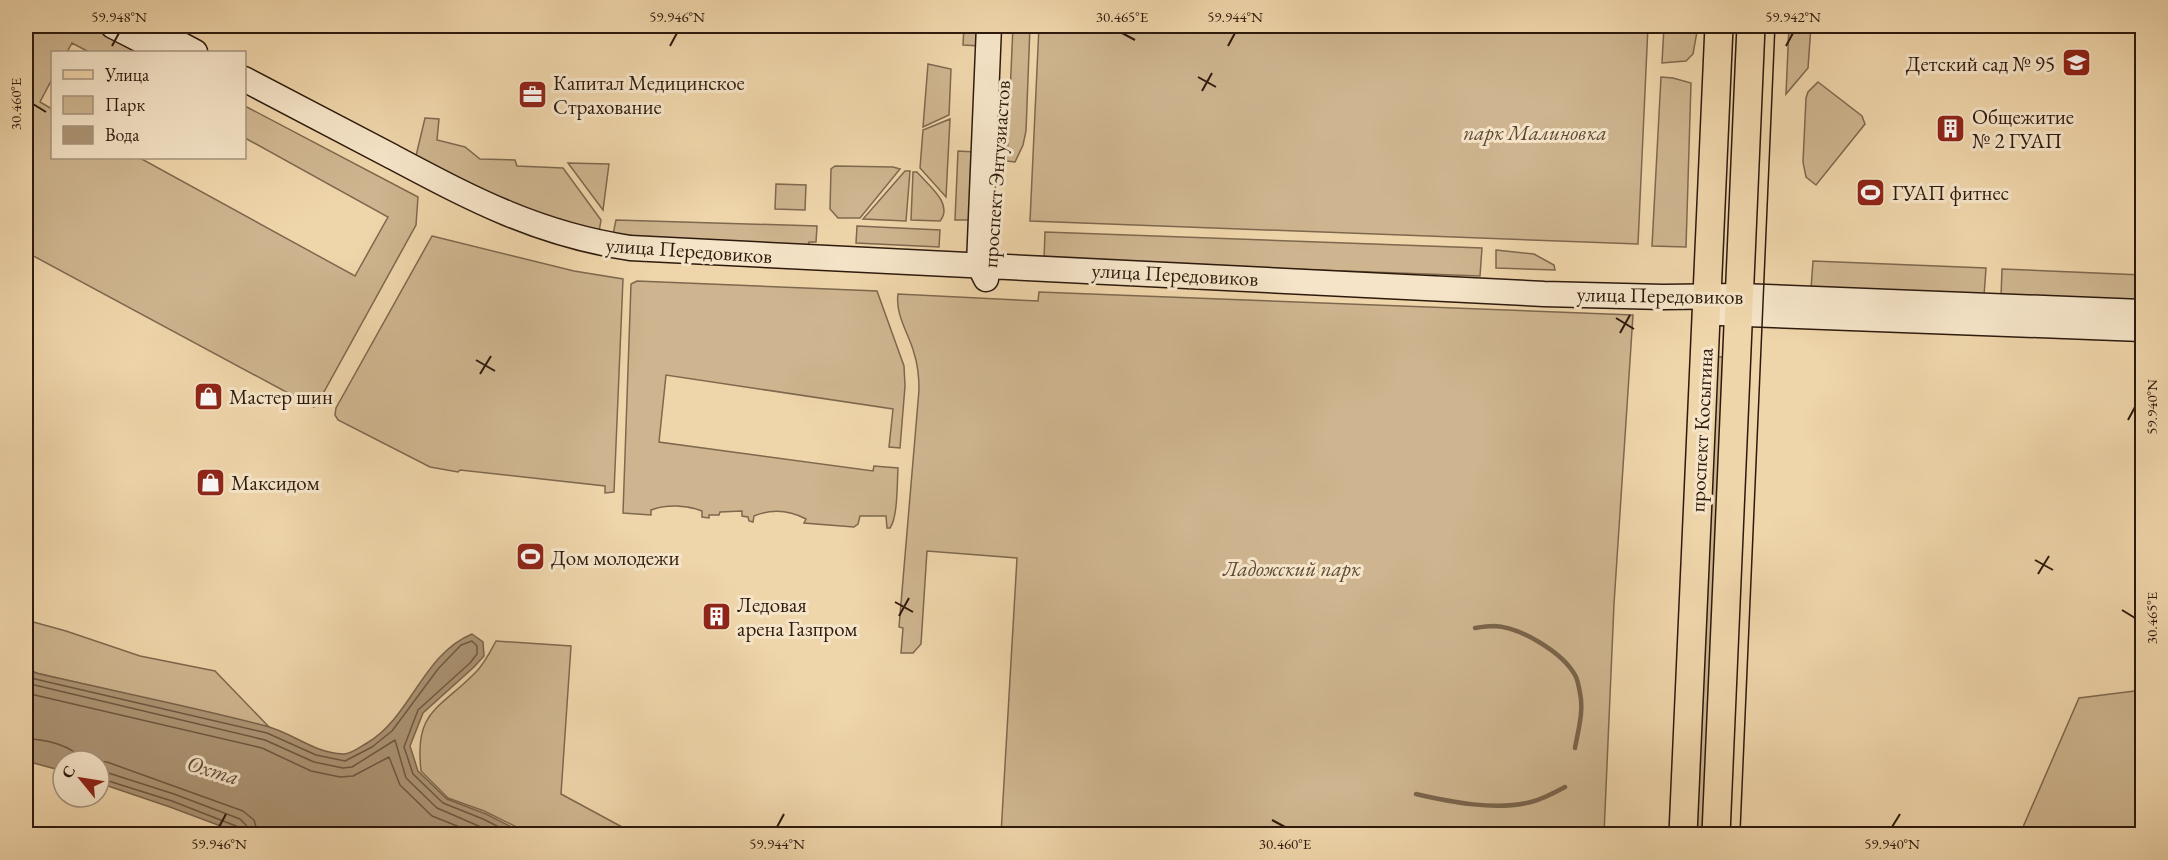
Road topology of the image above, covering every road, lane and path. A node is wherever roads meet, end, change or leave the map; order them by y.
1 (113, 26) edge
2 (145, 26) edge
3 (989, 26) edge
4 (1005, 26) edge
5 (1719, 26) edge
6 (1751, 26) edge
7 (162, 51) edge
8 (193, 51) edge
9 (246, 80) edge
10 (246, 97) edge
11 (987, 270) junction
12 (1739, 304) junction
13 (1707, 305) junction
14 (2142, 312) edge
15 (2142, 329) edge
16 (1683, 834) edge
17 (1716, 834) edge

1 - 7 main road
2 - 8 main road
3 - 11 main road, проспект Энтузиастов
4 - 11 main road, проспект Энтузиастов
5 - 13 main road, проспект Косыгина
6 - 12 main road, проспект Косыгина
9 - 11 main road, улица Передовиков
10 - 11 main road, улица Передовиков
11 - 13 main road, улица Передовиков
12 - 13 main road, улица Передовиков
12 - 14 main road, улица Передовиков
12 - 15 main road, улица Передовиков
12 - 17 main road, проспект Косыгина
13 - 16 main road, проспект Косыгина

